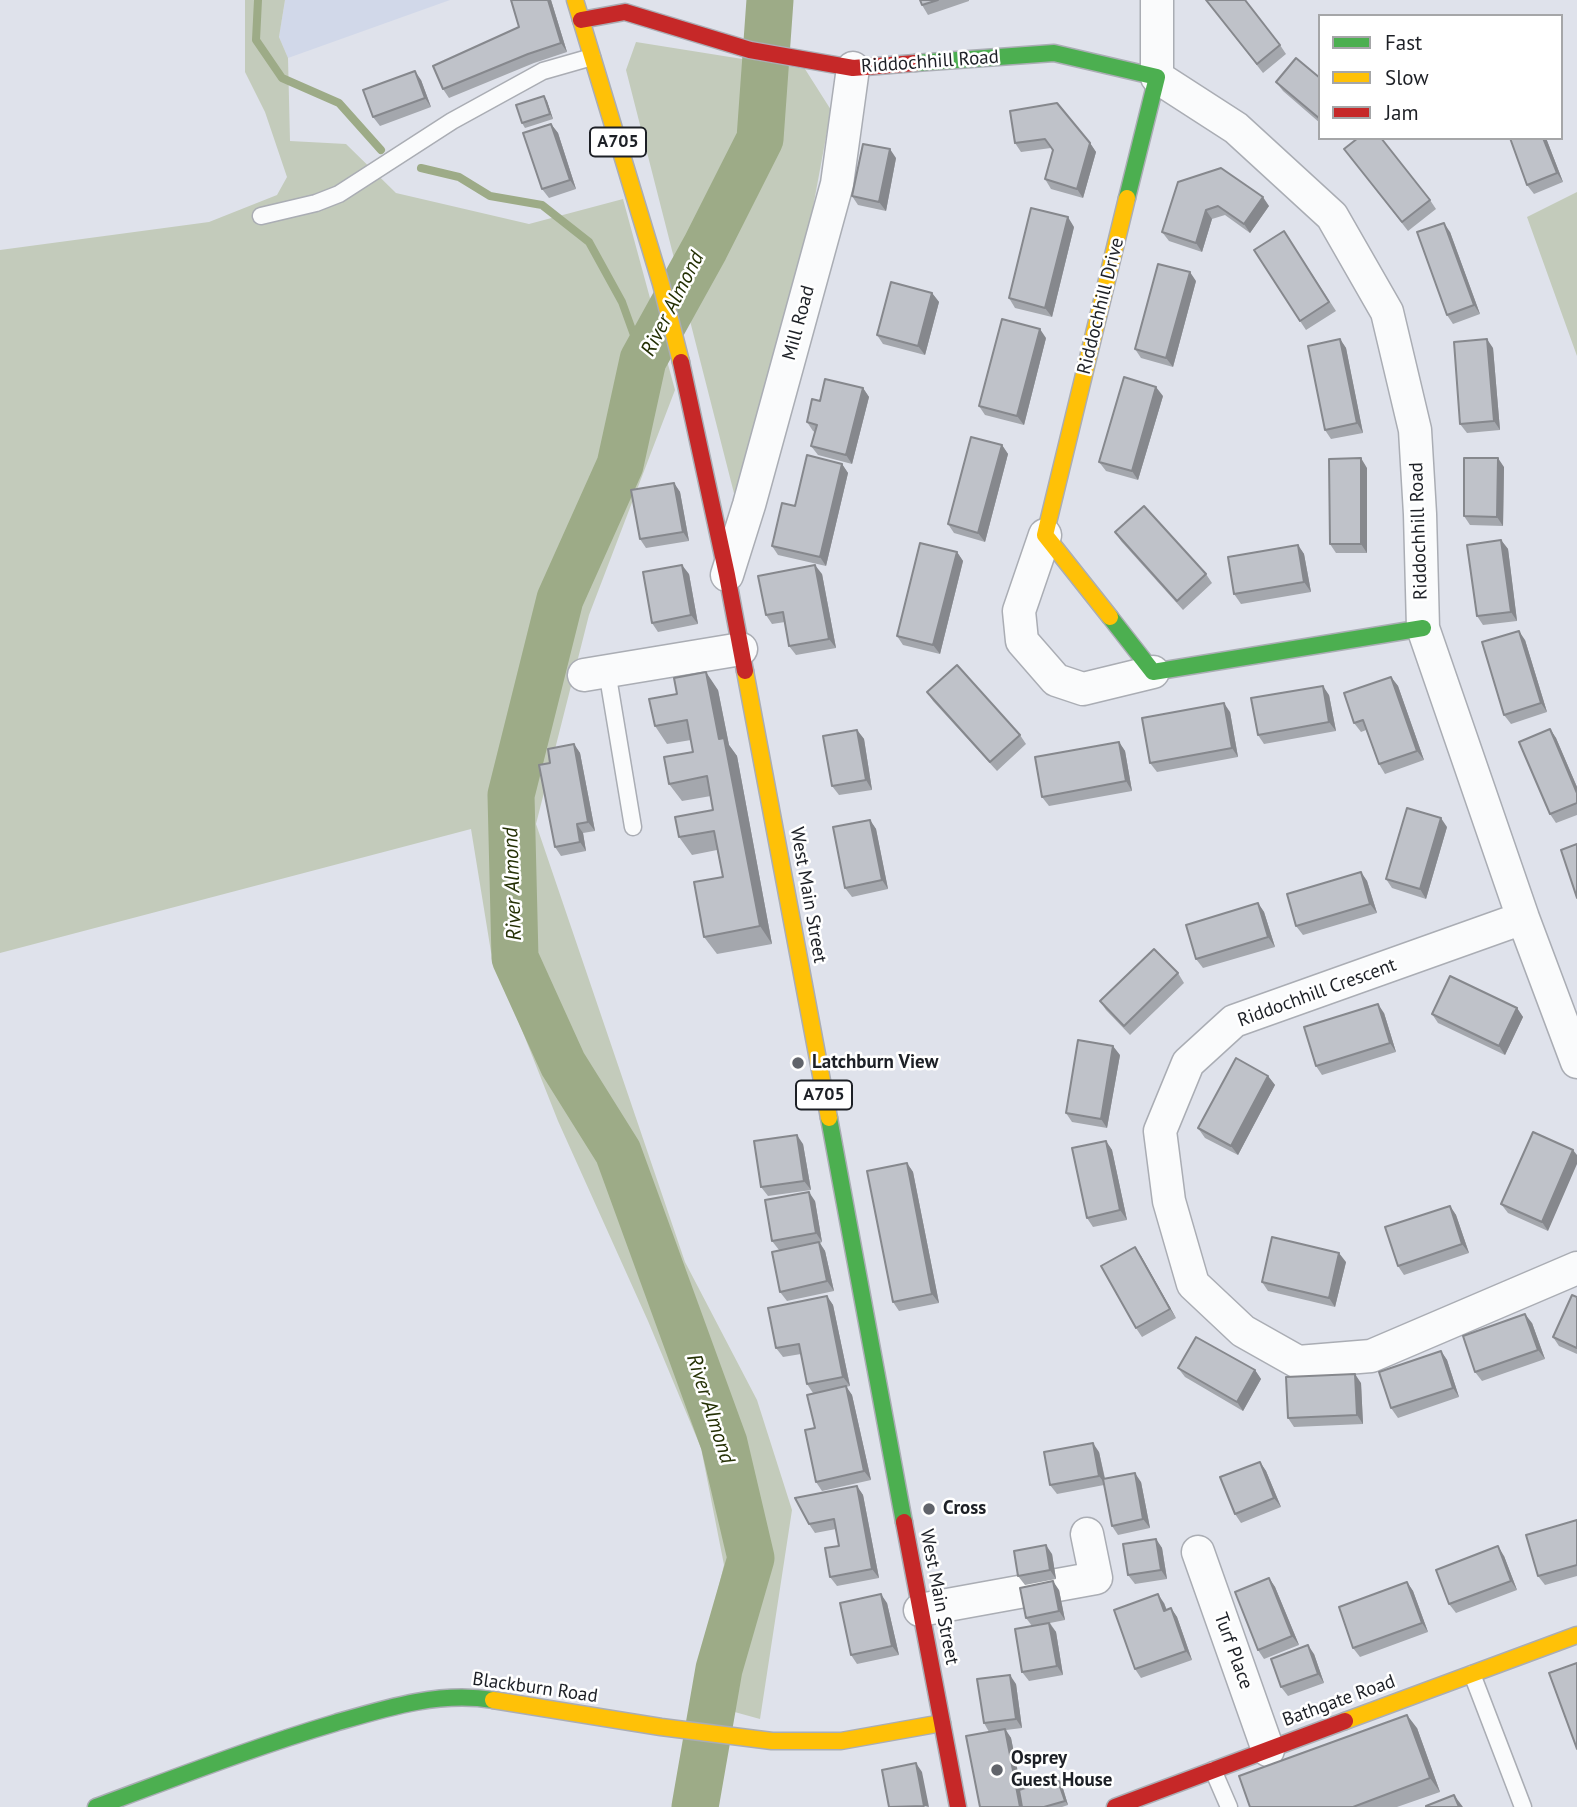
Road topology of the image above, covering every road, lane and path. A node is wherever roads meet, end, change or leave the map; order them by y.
1 (575, 0) edge
2 (1157, 0) edge
3 (581, 20) junction
4 (592, 57) junction
5 (853, 68) junction
6 (1157, 77) junction
7 (261, 216) dead end
8 (1045, 535) junction
9 (727, 575) junction
10 (1423, 628) junction
11 (741, 649) junction
12 (596, 673) joint
13 (1153, 673) junction
14 (633, 827) dead end
15 (1524, 918) junction
16 (1577, 1062) edge
17 (1577, 1268) edge
18 (1087, 1534) dead end
19 (1198, 1552) dead end
20 (920, 1610) junction
21 (1577, 1635) edge
22 (1472, 1674) junction
23 (942, 1723) junction
24 (1268, 1750) junction
25 (1213, 1770) junction
26 (96, 1807) edge
27 (958, 1807) edge
28 (1115, 1807) edge
29 (1228, 1807) edge
30 (1523, 1807) edge

1 - 3 main road, West Main Street / A705
2 - 6 street
3 - 4 main road, West Main Street / A705
3 - 5 main road, Riddochhill Road
4 - 7 lane
4 - 9 main road, West Main Street / A705
5 - 6 main road, Riddochhill Road
5 - 9 street, Mill Road
6 - 8 main road, Riddochhill Drive
6 - 10 street, Riddochhill Road
8 - 13 main road
8 - 13 street, Riddochhill Drive
9 - 11 main road, West Main Street / A705
10 - 13 main road, Riddochhill Drive
10 - 15 street, Riddochhill Road
11 - 12 street
11 - 20 main road, West Main Street / A705
12 - 14 lane
15 - 16 street, Riddochhill Road
15 - 17 street, Riddochhill Crescent
18 - 20 street
19 - 24 street, Turf Place
20 - 23 main road, West Main Street / A705
21 - 22 main road, Bathgate Road
22 - 24 main road, Bathgate Road
22 - 30 lane
23 - 26 main road, Blackburn Road
23 - 27 main road, West Main Street / A705
24 - 25 main road, Bathgate Road
25 - 28 main road, Bathgate Road
25 - 29 lane

